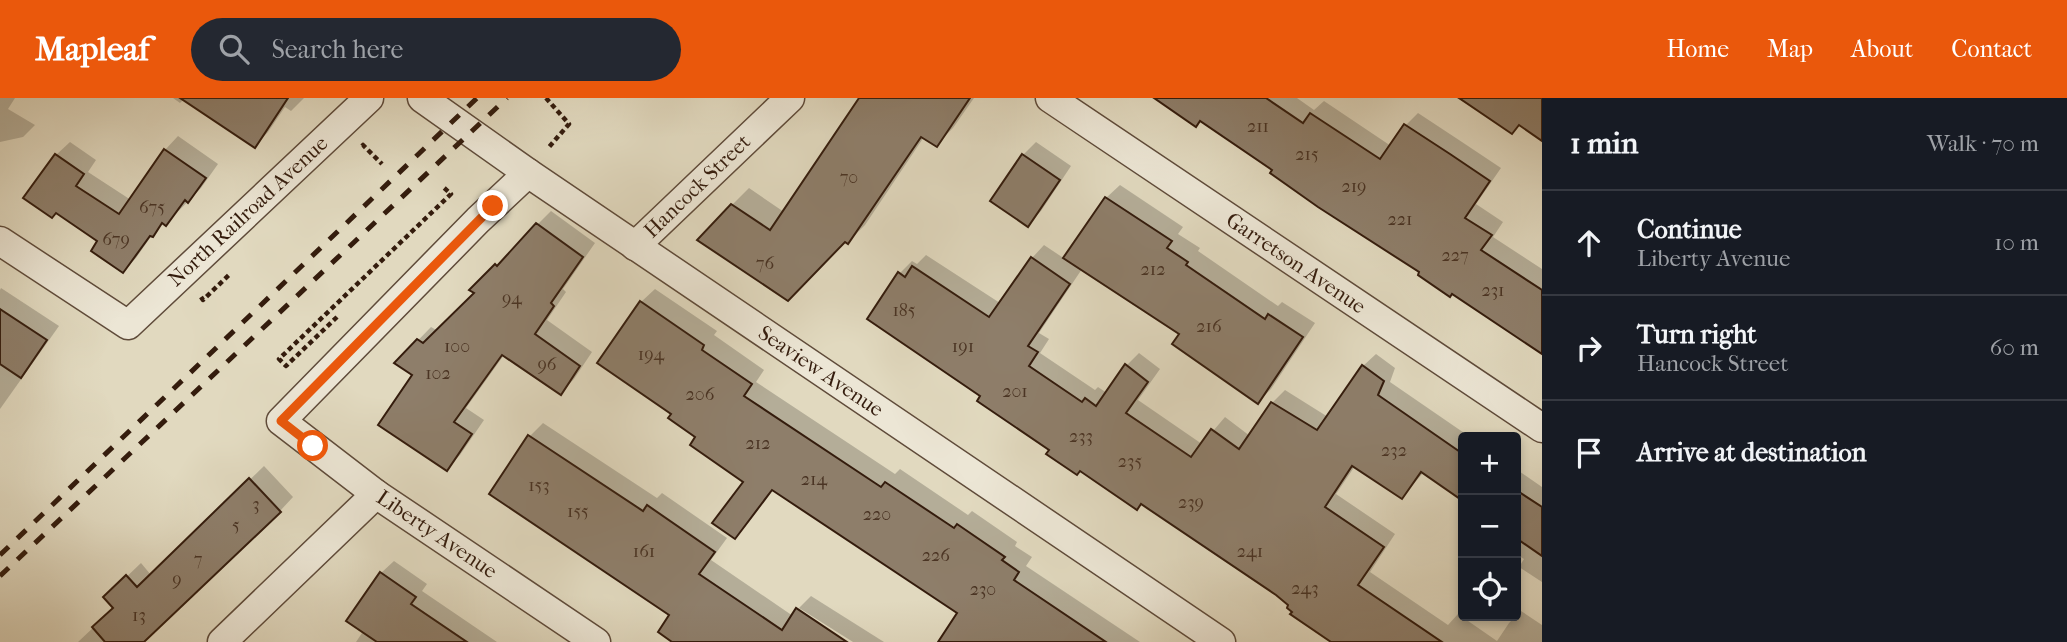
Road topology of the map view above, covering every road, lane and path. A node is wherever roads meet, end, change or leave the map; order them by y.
1 (369, 98) edge
2 (422, 98) edge
3 (546, 98) edge
4 (790, 98) edge
5 (1050, 98) edge
6 (549, 147) dead end
7 (527, 173) junction
8 (442, 186) dead end
9 (0, 241) edge
10 (635, 246) junction
11 (345, 309) dead end
12 (1542, 428) edge
13 (376, 494) junction
14 (222, 642) edge
15 (596, 642) edge
16 (1221, 642) edge

1 - 9 street, North Railroad Avenue
2 - 7 street, Seaview Avenue
3 - 6 path
4 - 10 street, Hancock Street
5 - 12 street, Garretson Avenue
7 - 10 street, Seaview Avenue
7 - 13 street, Liberty Avenue
8 - 11 path
10 - 16 street, Seaview Avenue
13 - 14 street
13 - 15 street, Liberty Avenue

